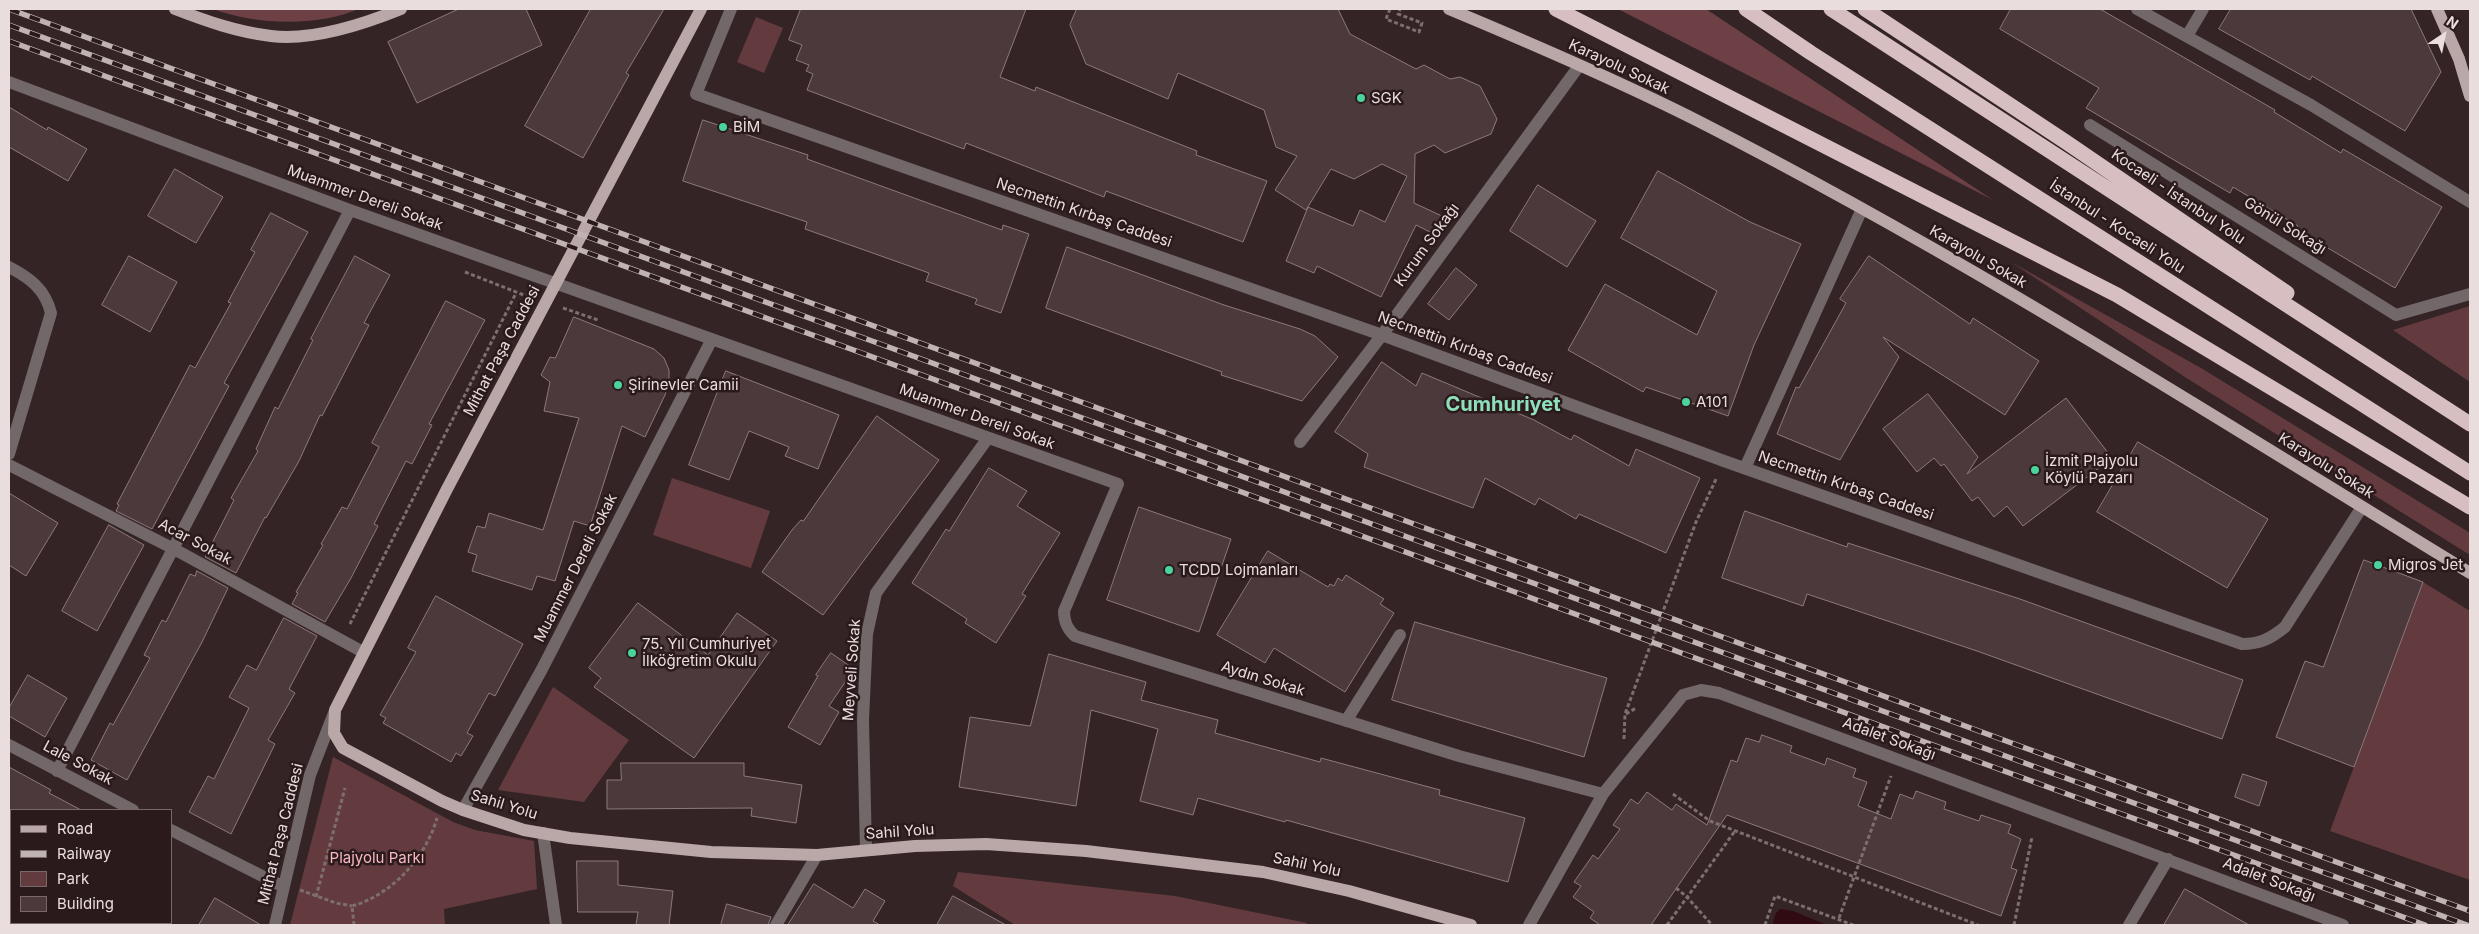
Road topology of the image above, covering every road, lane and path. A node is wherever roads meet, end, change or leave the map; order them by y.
1 (175, 9) edge
2 (401, 9) edge
3 (701, 9) edge
4 (730, 9) edge
5 (1390, 9) edge
6 (1400, 9) edge
7 (1449, 9) edge
8 (1556, 9) edge
9 (1746, 9) edge
10 (1831, 9) edge
11 (1865, 9) edge
12 (2137, 9) edge
13 (2203, 9) edge
14 (2437, 9) edge
15 (2187, 36) junction
16 (1579, 66) junction
17 (9, 82) edge
18 (2470, 96) edge
19 (2090, 124) dead end
20 (2470, 202) edge
21 (350, 210) junction
22 (1862, 210) junction
23 (9, 267) edge
24 (526, 273) junction
25 (2470, 294) edge
26 (1382, 335) junction
27 (712, 339) junction
28 (2470, 418) edge
29 (2470, 424) edge
30 (988, 438) junction
31 (1300, 442) dead end
32 (9, 454) edge
33 (9, 465) edge
34 (1744, 468) junction
35 (2470, 473) edge
36 (1118, 484) joint
37 (1714, 484) dead end
38 (2362, 507) junction
39 (2470, 507) edge
40 (174, 548) junction
41 (2470, 573) edge
42 (1400, 635) dead end
43 (342, 641) junction
44 (363, 652) junction
45 (1636, 708) dead end
46 (335, 710) junction
47 (1346, 721) junction
48 (9, 745) edge
49 (342, 748) junction
50 (320, 750) junction
51 (57, 772) junction
52 (1892, 773) dead end
53 (345, 788) dead end
54 (1603, 794) junction
55 (1673, 794) dead end
56 (442, 801) junction
57 (131, 809) edge
58 (463, 810) junction
59 (172, 830) edge
60 (1735, 831) junction
61 (543, 833) junction
62 (2032, 837) dead end
63 (866, 850) junction
64 (817, 855) junction
65 (2168, 859) junction
66 (1854, 877) junction
67 (284, 885) junction
68 (1676, 888) dead end
69 (316, 897) junction
70 (1688, 897) junction
71 (352, 906) junction
72 (1839, 918) junction
73 (275, 925) edge
74 (354, 925) edge
75 (556, 925) edge
76 (776, 925) edge
77 (1471, 925) edge
78 (1529, 925) edge
79 (1667, 925) edge
80 (1712, 925) edge
81 (1765, 925) edge
82 (1853, 925) edge
83 (1978, 925) edge
84 (2014, 925) edge
85 (2129, 925) edge
86 (2343, 925) edge

1 - 2 main road
3 - 44 main road, Mithat Paşa Caddesi
4 - 26 street, Necmettin Kırbaş Caddesi
5 - 6 path
7 - 16 main road, Karayolu Sokak
8 - 39 highway
9 - 35 highway, İstanbul - Kocaeli Yolu
10 - 29 highway
11 - 28 highway, Kocaeli - İstanbul Yolu
12 - 15 street
13 - 15 street
14 - 18 main road
15 - 20 street
16 - 22 main road, Karayolu Sokak
16 - 26 street, Kurum Sokağı
17 - 21 street, Muammer Dereli Sokak
19 - 25 street, Gönül Sokağı
21 - 24 street, Muammer Dereli Sokak
21 - 40 street
22 - 34 street
22 - 38 main road, Karayolu Sokak
23 - 32 street
24 - 27 street, Muammer Dereli Sokak
24 - 43 path
26 - 31 street, Kurum Sokağı
26 - 34 street, Necmettin Kırbaş Caddesi
27 - 30 street, Muammer Dereli Sokak
27 - 58 street, Muammer Dereli Sokak
30 - 36 street, Muammer Dereli Sokak
30 - 63 street, Meyveli Sokak
33 - 40 street, Acar Sokak
34 - 38 street, Necmettin Kırbaş Caddesi
36 - 47 street, Aydın Sokak
37 - 45 path
38 - 41 main road, Karayolu Sokak
40 - 43 street, Acar Sokak
40 - 51 street
42 - 47 street
43 - 44 street, Acar Sokak
44 - 46 main road, Mithat Paşa Caddesi
46 - 49 main road, Mithat Paşa Caddesi
46 - 50 street, Mithat Paşa Caddesi
47 - 54 street, Aydın Sokak
48 - 51 street, Lale Sokak
49 - 50 street, Mithat Paşa Caddesi
49 - 56 main road, Sahil Yolu
50 - 67 street, Mithat Paşa Caddesi
51 - 57 street, Lale Sokak
52 - 66 path
53 - 69 path
54 - 65 street, Adalet Sokağı
54 - 78 street, Adalet Sokağı
55 - 60 path
56 - 58 main road, Sahil Yolu
56 - 71 path
58 - 61 main road, Sahil Yolu
59 - 67 street
60 - 66 path
60 - 70 path
61 - 64 main road, Sahil Yolu
61 - 75 street
62 - 84 path
63 - 64 main road, Sahil Yolu
63 - 77 main road, Sahil Yolu
64 - 76 street
65 - 85 street
65 - 86 street, Adalet Sokağı
66 - 72 path
66 - 83 path
67 - 69 path
67 - 73 street, Mithat Paşa Caddesi
68 - 70 path
69 - 71 path
70 - 79 path
70 - 80 path
71 - 74 path
72 - 81 path
72 - 82 path

